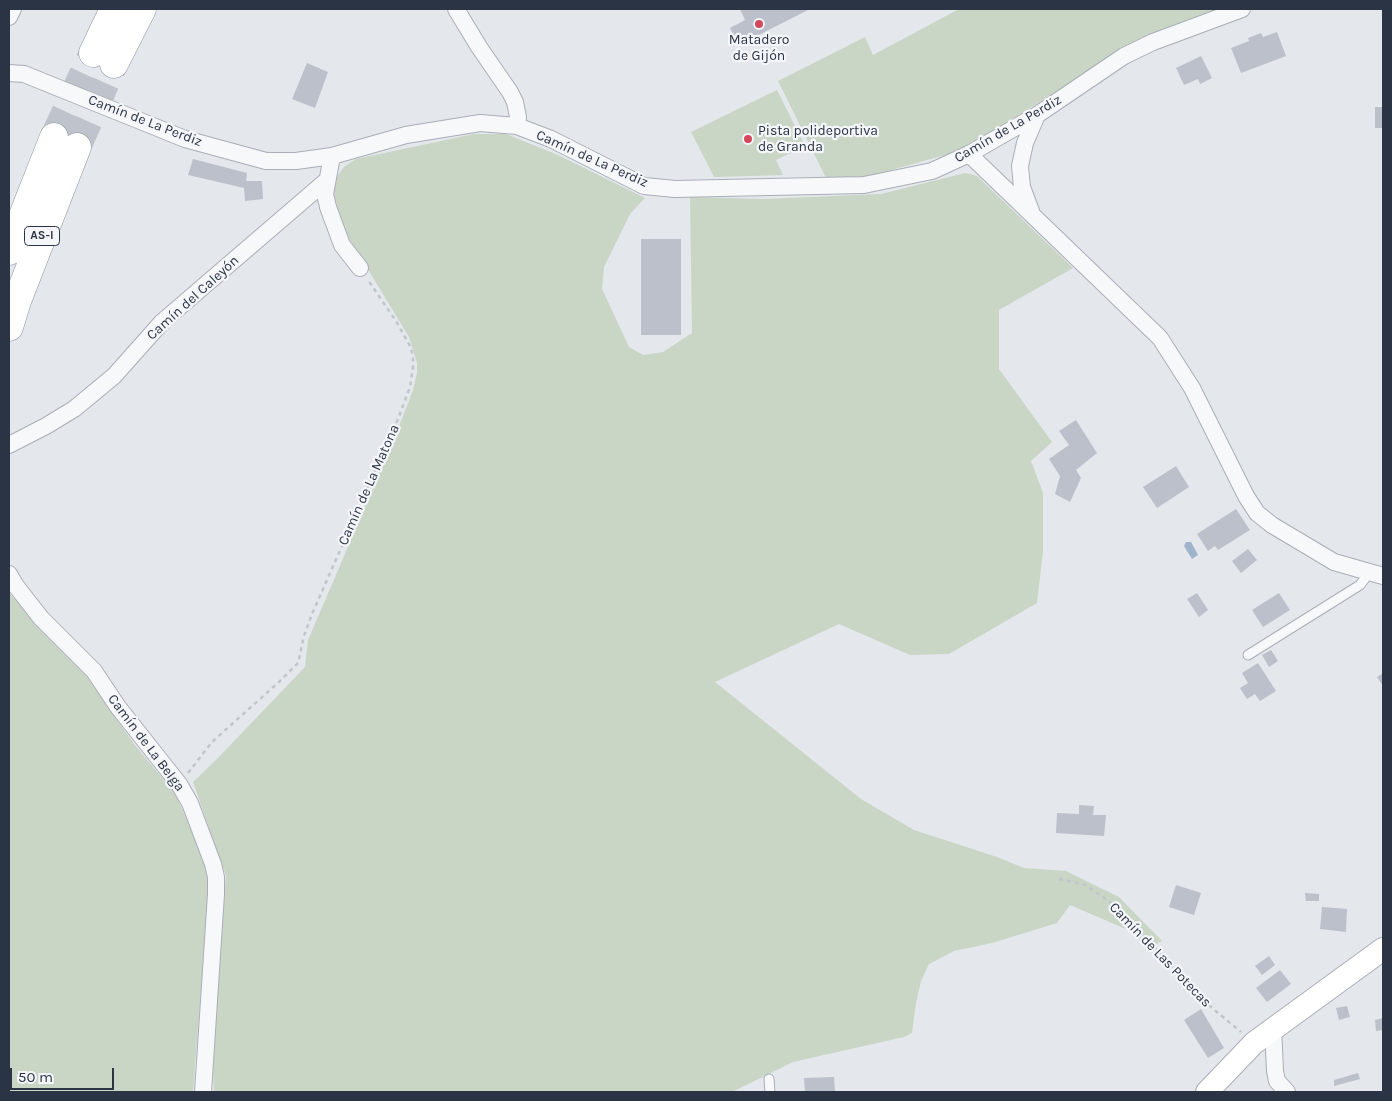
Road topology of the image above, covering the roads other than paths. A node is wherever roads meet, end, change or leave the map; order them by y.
1 (13, 9) edge
2 (114, 9) edge
3 (142, 9) edge
4 (456, 9) edge
5 (1242, 9) edge
6 (9, 17) edge
7 (9, 73) edge
8 (1037, 115) junction
9 (517, 126) junction
10 (969, 154) junction
11 (332, 156) junction
12 (326, 181) junction
13 (1034, 218) junction
14 (9, 251) edge
15 (360, 268) road end
16 (9, 327) edge
17 (9, 445) edge
18 (9, 574) edge
19 (1376, 574) edge
20 (1248, 655) dead end
21 (1383, 949) edge
22 (1273, 1027) junction
23 (769, 1079) dead end
24 (203, 1092) edge
25 (770, 1092) edge
26 (1207, 1092) edge
27 (1287, 1092) edge

1 - 6 street
2 - 3 highway
4 - 9 street
5 - 8 street, Camín de La Perdiz
7 - 11 street, Camín de La Perdiz
8 - 10 street, Camín de La Perdiz
8 - 13 street
9 - 10 street, Camín de La Perdiz
9 - 11 street, Camín de La Perdiz
10 - 13 street
11 - 12 street
12 - 15 street
12 - 17 street, Camín del Caleyón
13 - 19 street
14 - 16 highway, AS-I
18 - 24 street, Camín de La Belga
19 - 20 lane
21 - 22 street
22 - 26 street
22 - 27 street
23 - 25 lane

